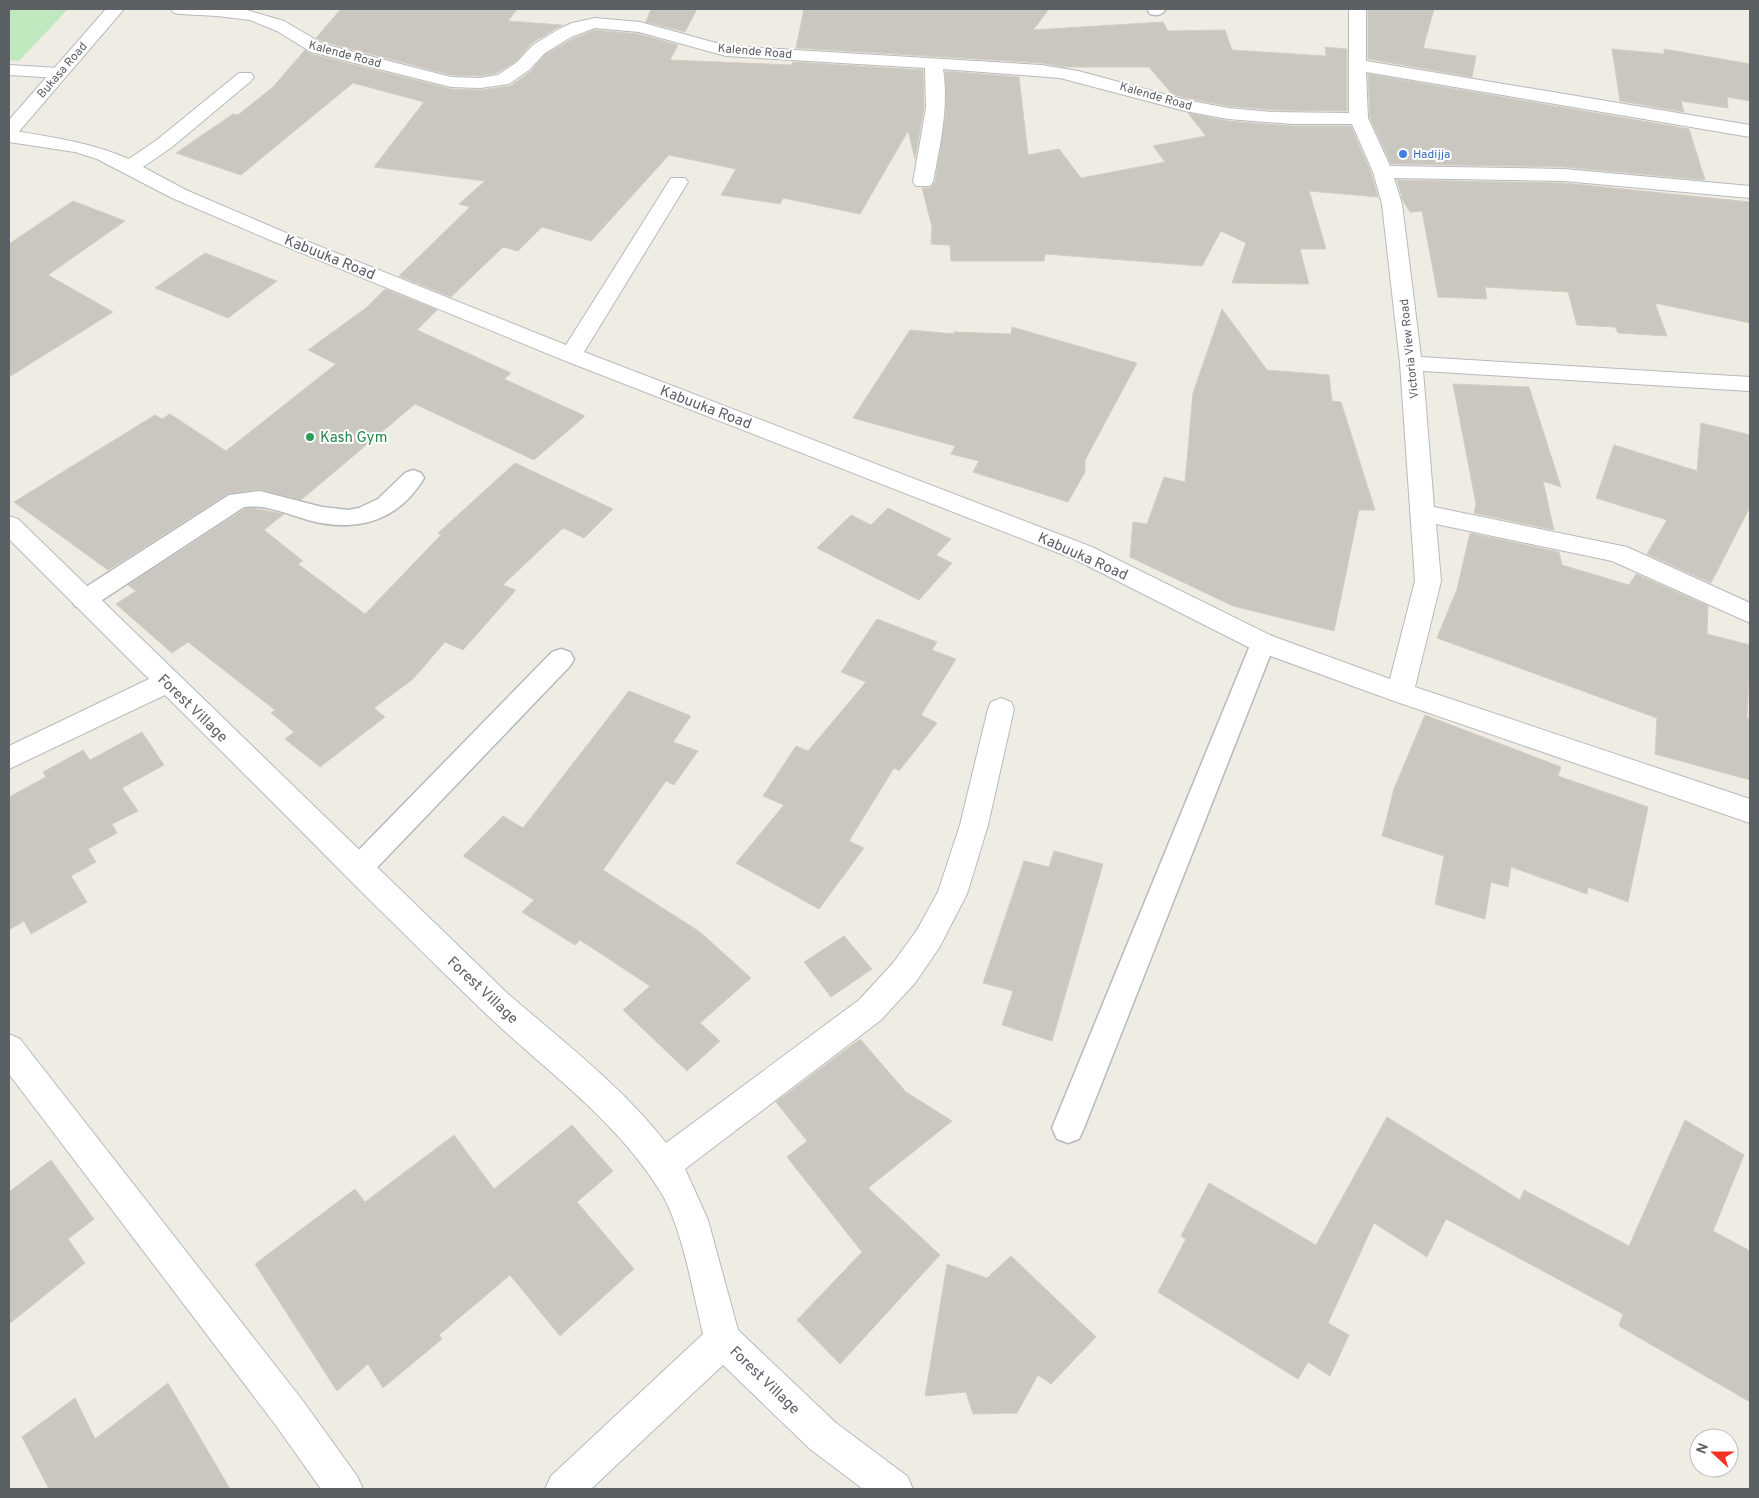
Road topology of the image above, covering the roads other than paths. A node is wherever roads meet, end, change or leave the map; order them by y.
1 (115, 9) edge
2 (180, 9) edge
3 (1358, 9) edge
4 (933, 62) junction
5 (1358, 65) junction
6 (9, 70) edge
7 (59, 73) junction
8 (246, 77) dead end
9 (1359, 118) junction
10 (9, 131) edge
11 (1750, 131) edge
12 (9, 136) edge
13 (130, 167) junction
14 (1383, 172) junction
15 (678, 182) dead end
16 (923, 182) dead end
17 (1750, 192) edge
18 (571, 355) junction
19 (1411, 363) junction
20 (1750, 384) edge
21 (414, 478) dead end
22 (1423, 513) junction
23 (9, 525) edge
24 (84, 600) junction
25 (1750, 614) edge
26 (1263, 643) junction
27 (561, 659) dead end
28 (167, 682) junction
29 (1400, 692) junction
30 (1001, 708) dead end
31 (9, 758) edge
32 (1750, 811) edge
33 (358, 868) junction
34 (9, 1049) edge
35 (1068, 1128) dead end
36 (662, 1166) junction
37 (723, 1340) junction
38 (344, 1489) edge
39 (564, 1489) edge
40 (894, 1489) edge

1 - 7 street, Bukasa Road
2 - 4 street, Kalende Road
3 - 5 street, Victoria View Road
4 - 9 street, Kalende Road
4 - 16 street
5 - 9 street, Victoria View Road
5 - 11 street
6 - 7 street
7 - 10 street, Bukasa Road
8 - 13 street
9 - 14 street, Victoria View Road
12 - 13 street, Kabuuka Road
13 - 18 street, Kabuuka Road
14 - 17 street
14 - 19 street, Victoria View Road
15 - 18 street
18 - 26 street, Kabuuka Road
19 - 20 street
19 - 22 street, Victoria View Road
21 - 24 lane
22 - 25 street
22 - 29 street, Victoria View Road
23 - 24 street, Forest Village
24 - 28 street, Forest Village
26 - 29 street, Kabuuka Road
26 - 35 lane
27 - 33 lane
28 - 31 street
28 - 33 street, Forest Village
29 - 32 street, Kabuuka Road
30 - 36 street
33 - 36 street, Forest Village
34 - 38 street
36 - 37 street, Forest Village
37 - 39 street
37 - 40 street, Forest Village

